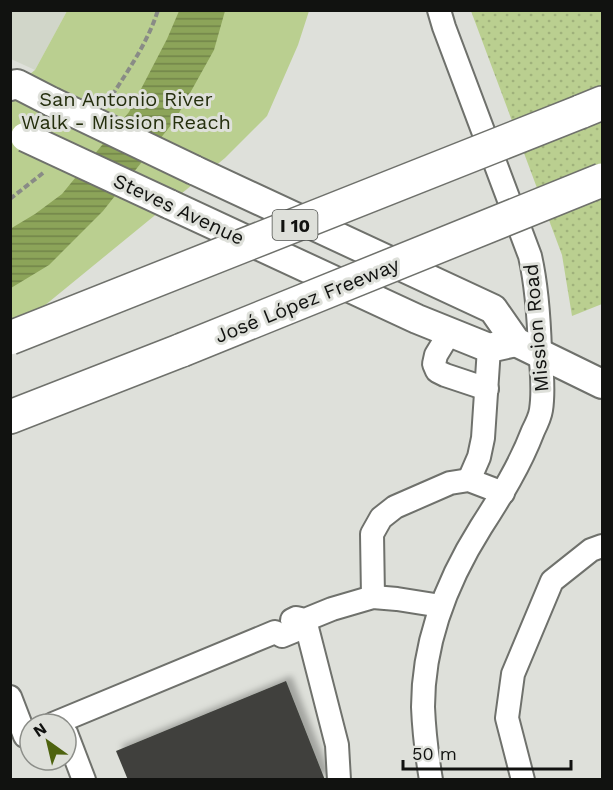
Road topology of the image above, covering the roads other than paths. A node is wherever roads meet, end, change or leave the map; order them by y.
1 (439, 10) edge
2 (10, 86) edge
3 (591, 107) edge
4 (18, 134) edge
5 (603, 180) edge
6 (450, 332) junction
7 (10, 338) edge
8 (515, 348) junction
9 (603, 384) edge
10 (487, 389) junction
11 (10, 417) edge
12 (469, 480) junction
13 (503, 493) junction
14 (603, 546) edge
15 (373, 597) junction
16 (441, 606) junction
17 (305, 620) junction
18 (10, 697) edge
19 (78, 718) edge
20 (18, 724) edge
21 (78, 766) edge
22 (84, 780) edge
23 (339, 780) edge
24 (431, 780) edge
25 (522, 780) edge

1 - 8 street, Mission Road
2 - 8 main road, Steves Avenue, bridge
3 - 7 highway, I 10, bridge
4 - 6 main road, Steves Avenue, bridge
5 - 11 highway, José López Freeway, bridge
6 - 8 main road, Steves Avenue
6 - 10 street
8 - 9 main road, Steves Avenue
8 - 10 street
8 - 13 street, Mission Road
10 - 12 street
12 - 13 street
12 - 15 street
13 - 16 street, Mission Road
14 - 25 street
15 - 16 street
15 - 17 street
16 - 24 street, Mission Road
17 - 19 street
17 - 23 street
18 - 20 street
21 - 22 street

